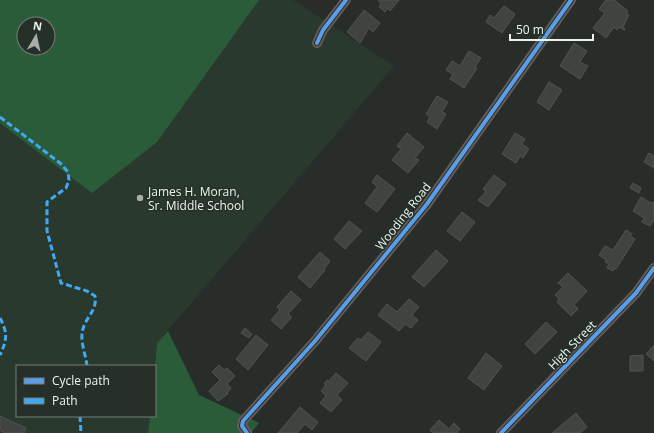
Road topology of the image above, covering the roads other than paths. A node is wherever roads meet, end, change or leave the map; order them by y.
1 (346, 0) edge
2 (571, 0) edge
3 (317, 43) dead end
4 (654, 268) edge
5 (247, 433) edge
6 (501, 433) edge

1 - 3 street
2 - 5 street, Wooding Road
4 - 6 street, High Street

